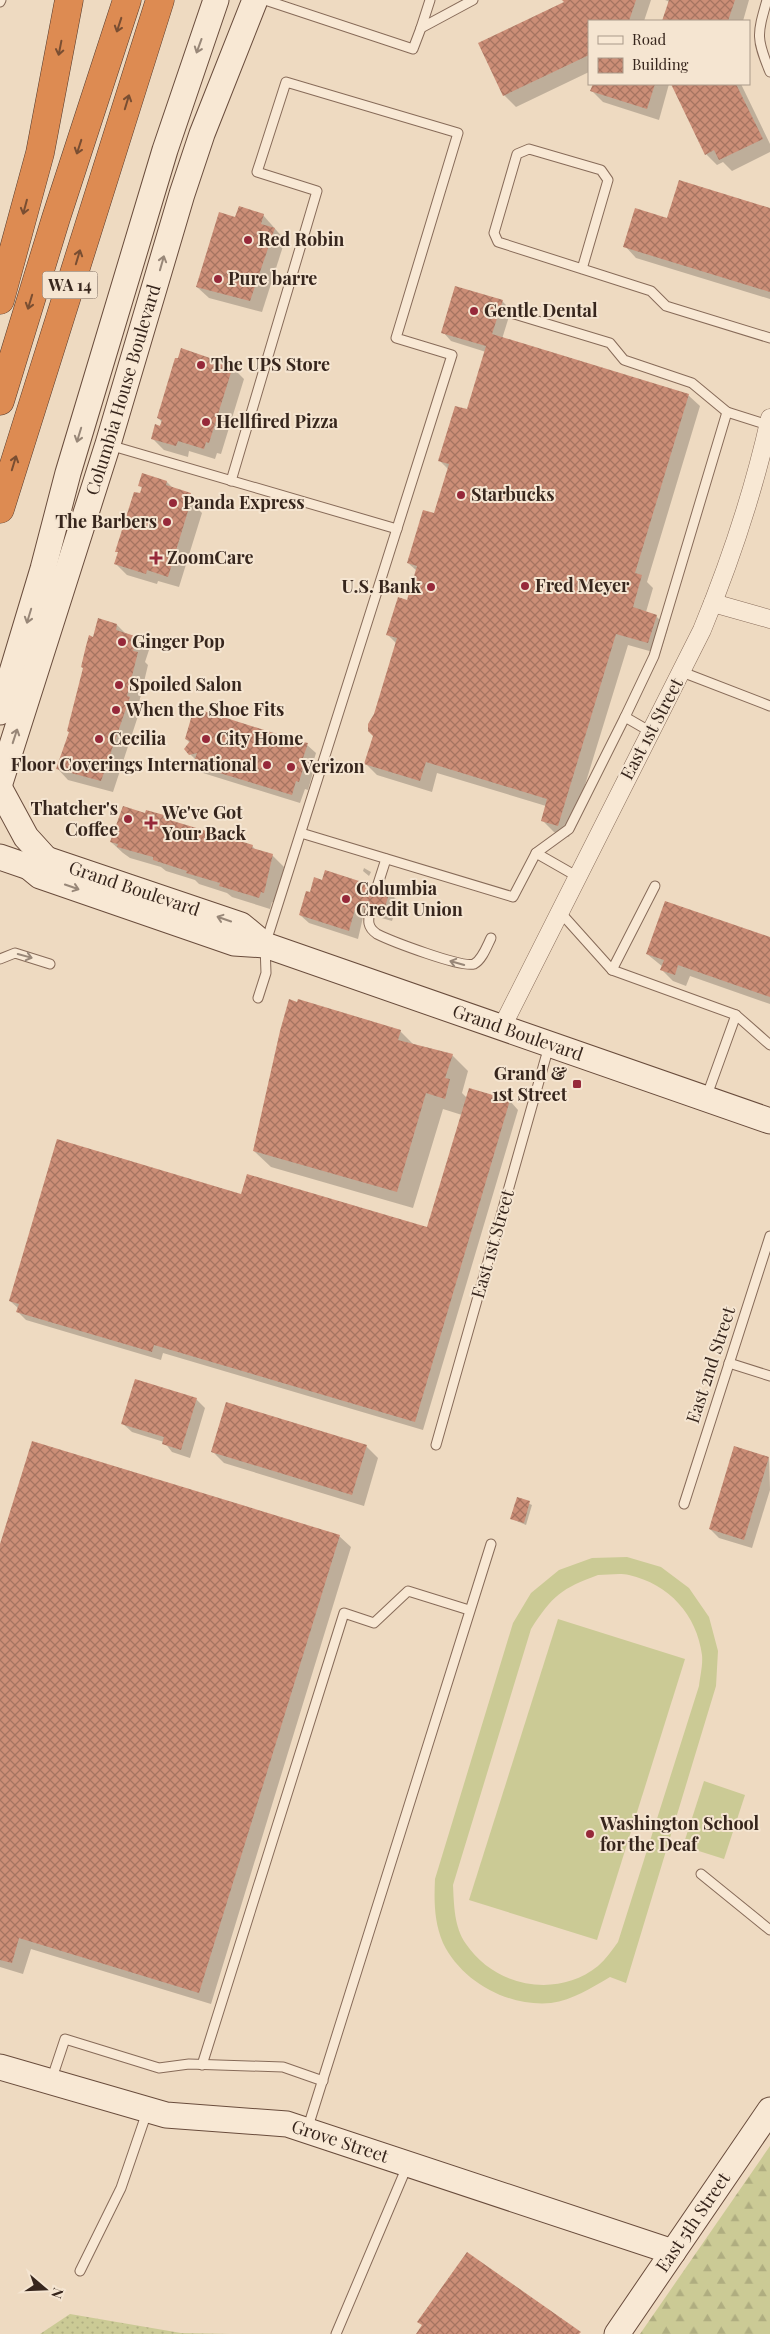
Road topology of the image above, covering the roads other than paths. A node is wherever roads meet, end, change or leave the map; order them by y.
1 (69, 0) edge
2 (127, 0) edge
3 (160, 0) edge
4 (216, 0) edge
5 (255, 0) edge
6 (265, 0) edge
7 (430, 0) edge
8 (473, 0) edge
9 (767, 0) edge
10 (421, 28) junction
11 (770, 72) edge
12 (144, 223) junction
13 (582, 269) junction
14 (0, 300) edge
15 (511, 313) dead end
16 (770, 338) edge
17 (0, 401) edge
18 (727, 412) junction
19 (769, 422) edge
20 (108, 444) junction
21 (231, 480) junction
22 (0, 509) edge
23 (397, 530) junction
24 (713, 602) junction
25 (770, 620) edge
26 (682, 672) junction
27 (770, 706) edge
28 (0, 712) edge
29 (625, 717) junction
30 (651, 732) junction
31 (0, 783) edge
32 (0, 788) edge
33 (301, 833) junction
34 (536, 853) junction
35 (0, 857) edge
36 (386, 859) junction
37 (37, 863) junction
38 (578, 877) junction
39 (655, 886) dead end
40 (377, 887) dead end
41 (370, 910) dead end
42 (560, 912) junction
43 (491, 938) dead end
44 (265, 945) junction
45 (0, 959) edge
46 (50, 964) dead end
47 (612, 970) junction
48 (258, 998) dead end
49 (736, 1015) junction
50 (502, 1027) junction
51 (550, 1043) junction
52 (770, 1045) edge
53 (706, 1098) junction
54 (770, 1121) edge
55 (770, 1236) edge
56 (729, 1363) junction
57 (770, 1376) edge
58 (436, 1445) dead end
59 (684, 1504) dead end
60 (491, 1544) dead end
61 (468, 1610) junction
62 (701, 1874) dead end
63 (770, 1930) edge
64 (202, 2065) junction
65 (0, 2067) edge
66 (323, 2081) junction
67 (51, 2082) junction
68 (148, 2110) junction
69 (770, 2110) edge
70 (307, 2131) junction
71 (408, 2164) junction
72 (673, 2252) junction
73 (80, 2271) dead end
74 (336, 2334) edge
75 (617, 2334) edge

1 -> 14 highway
2 -> 17 highway, WA 14
22 -> 3 highway, WA 14
4 -> 12 main road, Columbia House Boulevard
20 -> 5 main road, Columbia House Boulevard
6 - 10 lane
7 - 10 lane
8 - 10 lane
9 - 11 lane
12 - 20 main road
12 -> 28 main road, Columbia House Boulevard
13 - 13 lane
13 - 16 lane
15 - 18 lane
18 - 19 lane
18 - 29 lane
19 - 24 street, East 1st Street
20 - 21 lane
31 -> 20 main road, Columbia House Boulevard
21 - 23 lane
21 - 23 lane
23 - 33 lane
24 - 25 street
24 - 26 street, East 1st Street
26 - 27 lane
26 - 30 street, East 1st Street
29 - 30 lane
29 - 34 lane
30 - 38 street, East 1st Street
32 - 37 main road
33 - 36 lane
33 - 44 lane
34 - 36 lane
34 - 38 lane
35 - 37 main road, Grand Boulevard
36 - 40 lane
37 - 44 main road, Grand Boulevard
38 - 42 street, East 1st Street
39 - 47 lane
43 -> 41 lane
42 - 47 lane
42 - 50 street, East 1st Street
44 - 48 lane
44 - 50 main road, Grand Boulevard
45 -> 46 lane
47 - 49 lane
49 - 52 lane
49 - 53 lane
50 - 51 main road, Grand Boulevard
51 - 53 main road, Grand Boulevard
51 - 58 lane, East 1st Street
53 - 54 main road, Grand Boulevard
55 - 56 lane, East 2nd Street
56 - 57 lane
56 - 59 lane, East 2nd Street
60 - 61 lane
61 - 64 lane
61 - 66 lane
62 - 63 lane
64 - 66 lane
64 - 67 lane
65 - 67 main road, Grove Street
66 - 70 lane
67 - 68 main road, Grove Street
68 - 70 main road, Grove Street
68 - 73 lane
69 - 72 main road, East 5th Street
70 - 71 main road, Grove Street
71 - 72 main road, Grove Street
71 - 74 lane
72 - 75 main road, East 5th Street

